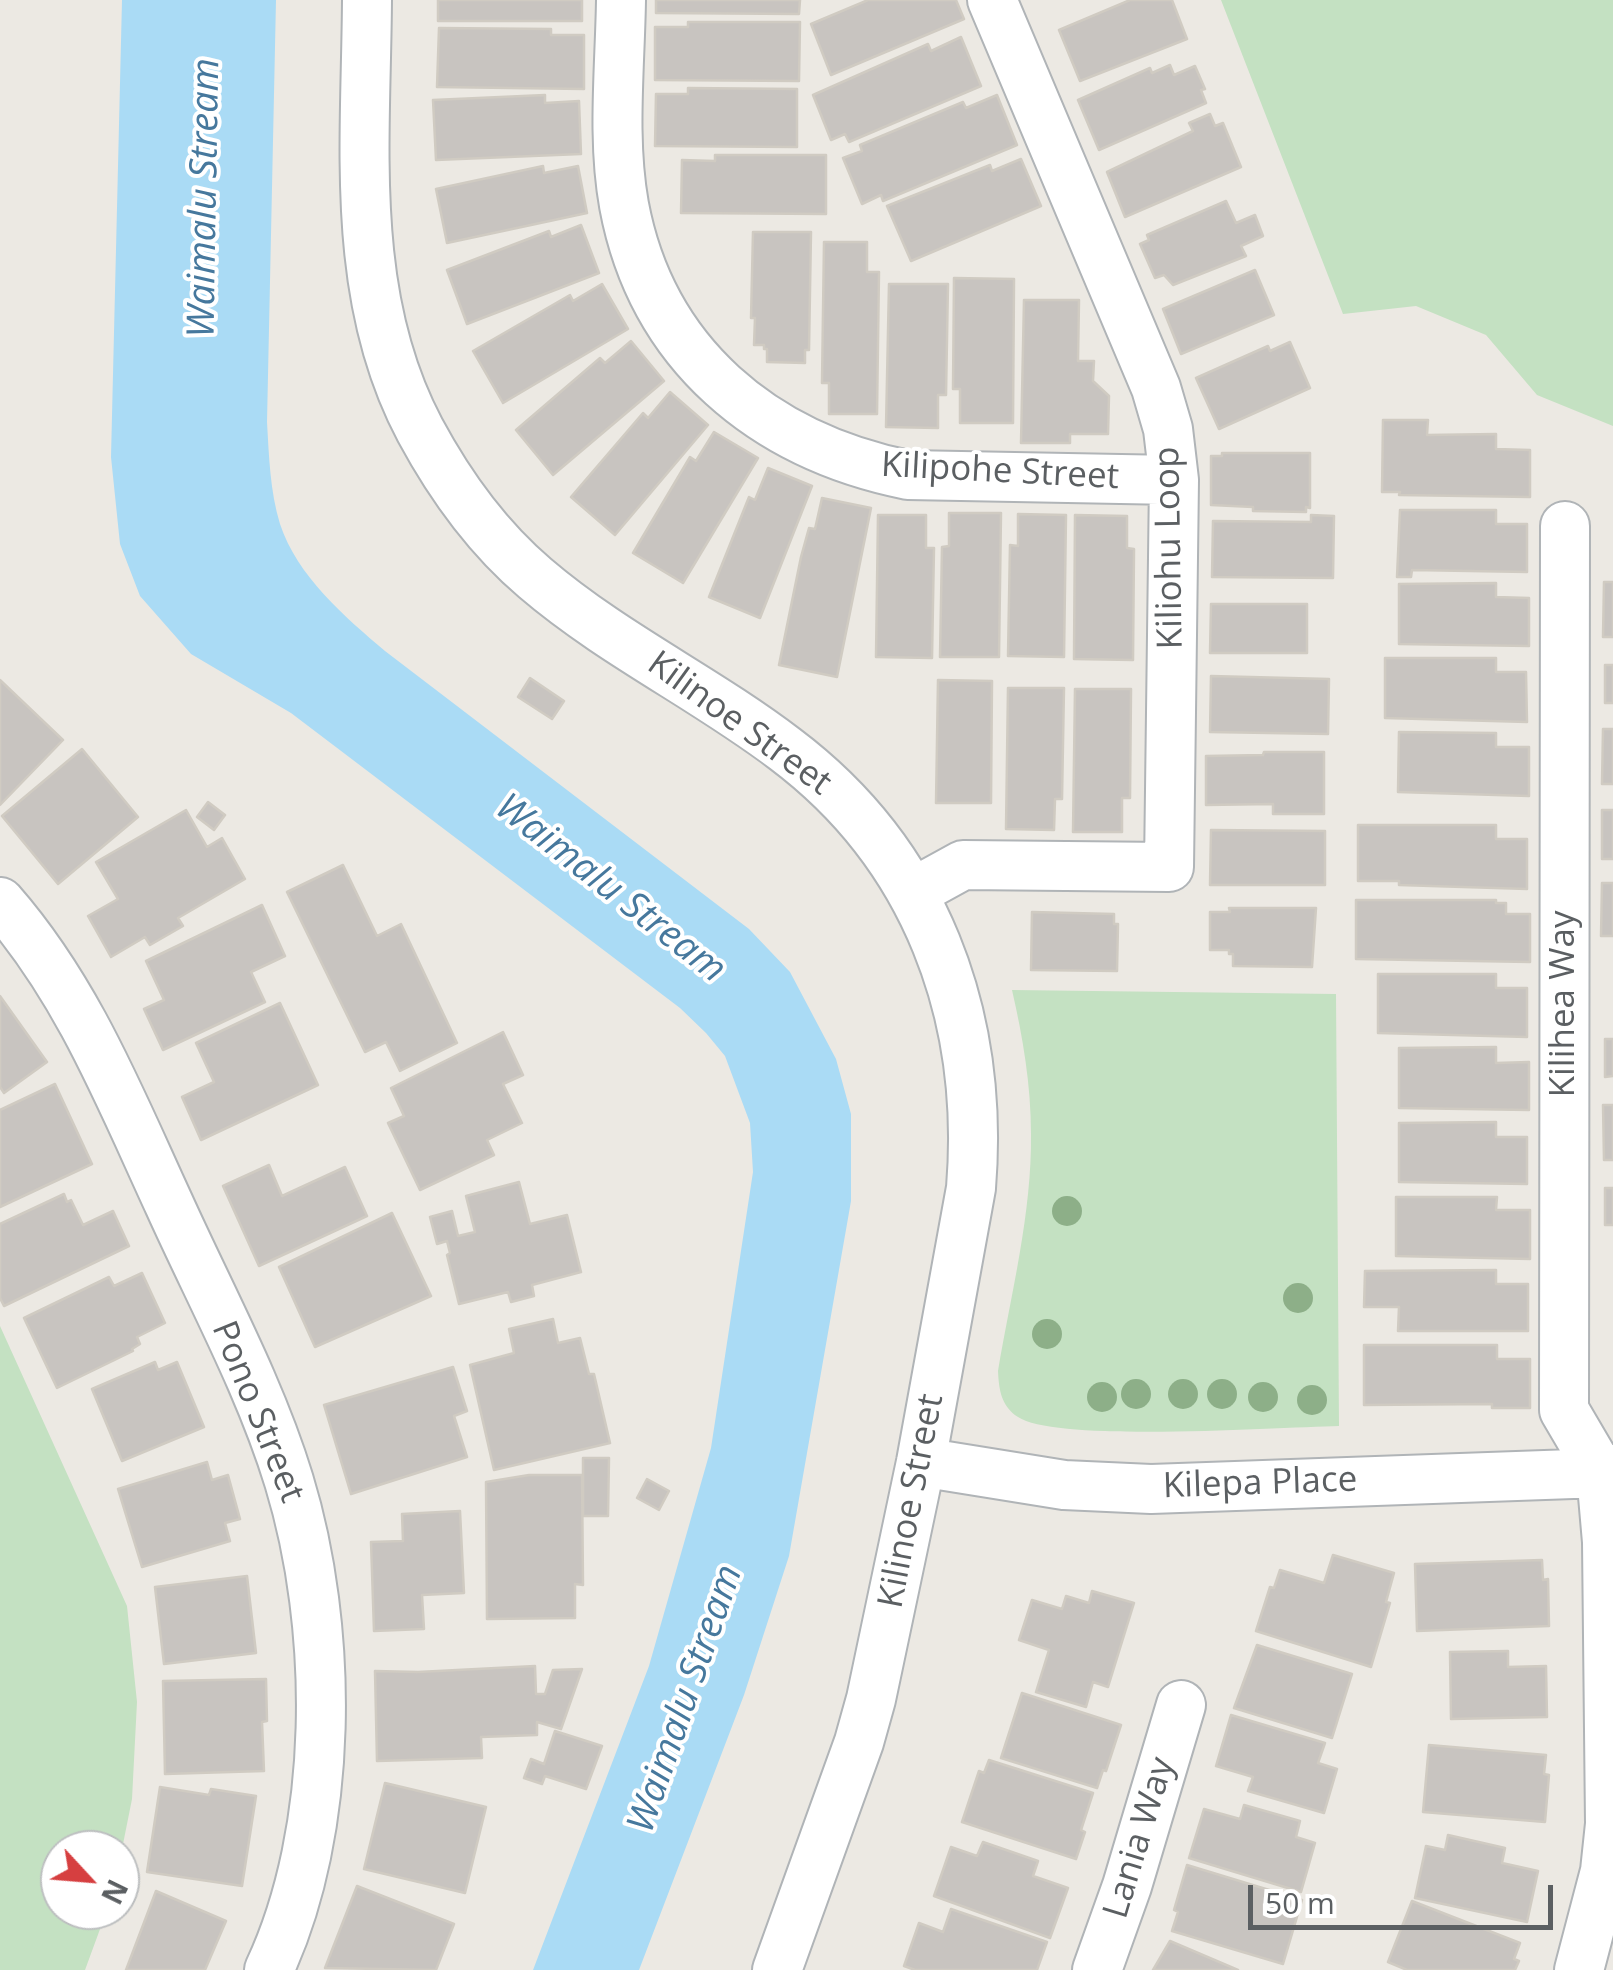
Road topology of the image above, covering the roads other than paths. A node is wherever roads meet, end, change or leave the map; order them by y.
1 (367, 0) edge
2 (620, 0) edge
3 (992, 0) edge
4 (1174, 480) junction
5 (1565, 526) dead end
6 (912, 892) junction
7 (0, 902) edge
8 (921, 1462) junction
9 (1607, 1471) edge
10 (1180, 1705) dead end
11 (269, 1970) edge
12 (777, 1970) edge
13 (1096, 1970) edge
14 (1580, 1970) edge

1 - 6 street, Kilinoe Street
2 - 4 street, Kilipohe Street
3 - 4 street, Kiliohu Loop
4 - 6 street, Kiliohu Loop
5 - 9 street, Kilihea Way
6 - 8 street, Kilinoe Street
7 - 11 street, Pono Street
8 - 9 street, Kilepa Place
8 - 12 street, Kilinoe Street
9 - 14 street
10 - 13 street, Lania Way

